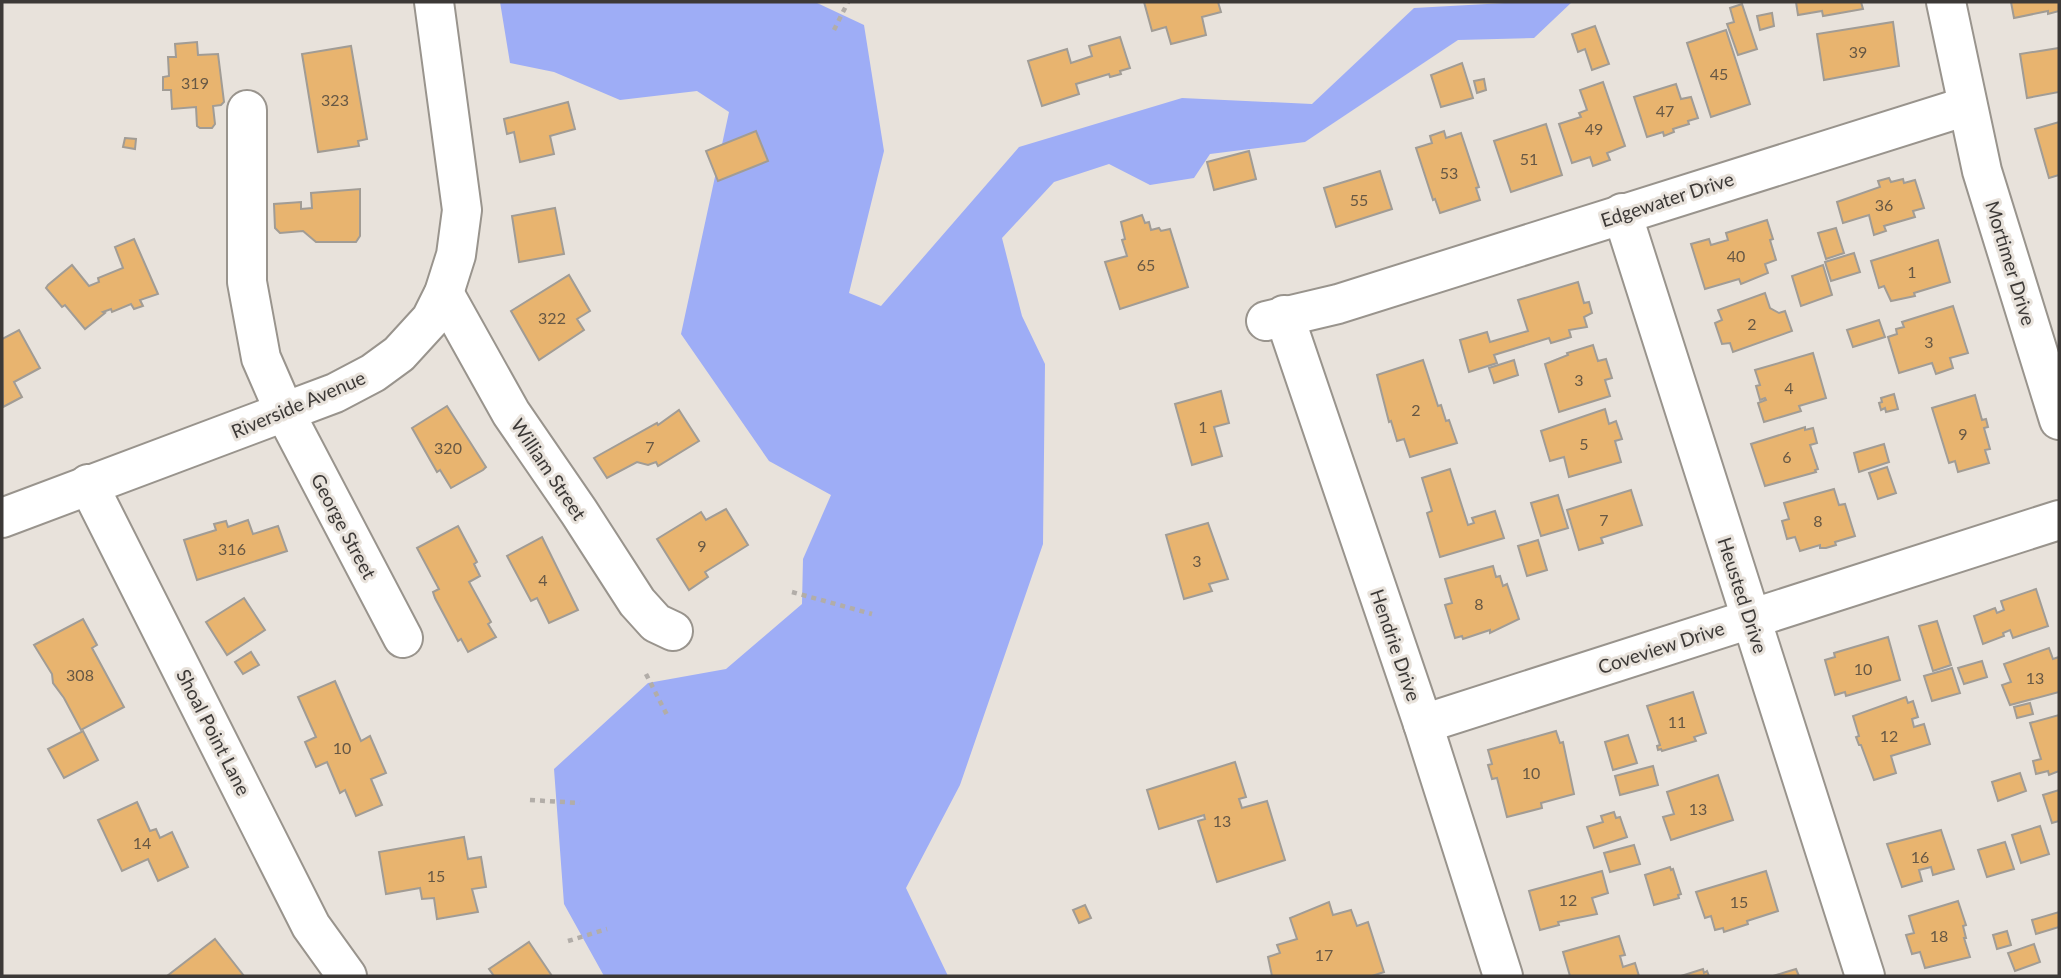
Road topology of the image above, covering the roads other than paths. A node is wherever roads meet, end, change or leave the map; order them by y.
1 (434, 2) edge
2 (1946, 2) edge
3 (1967, 106) junction
4 (247, 110) dead end
5 (1622, 213) junction
6 (444, 293) junction
7 (1275, 318) joint
8 (285, 413) junction
9 (2059, 420) edge
10 (88, 484) junction
11 (2, 518) edge
12 (2059, 520) edge
13 (1751, 618) junction
14 (673, 631) dead end
15 (403, 638) dead end
16 (1423, 724) junction
17 (346, 976) edge
18 (1503, 976) edge
19 (1865, 976) edge

1 - 6 street, Riverside Avenue
2 - 3 street
3 - 5 street, Edgewater Drive
3 - 9 street, Mortimer Drive
4 - 8 street, George Street
5 - 7 street, Edgewater Drive
5 - 13 street, Heusted Drive
6 - 8 street, Riverside Avenue
6 - 14 street, William Street
7 - 16 street, Hendrie Drive
8 - 10 street, Riverside Avenue
8 - 15 street, George Street
10 - 11 street, Riverside Avenue
10 - 17 street, Shoal Point Lane
12 - 13 street, Coveview Drive
13 - 16 street, Coveview Drive
13 - 19 street, Heusted Drive
16 - 18 street, Hendrie Drive

